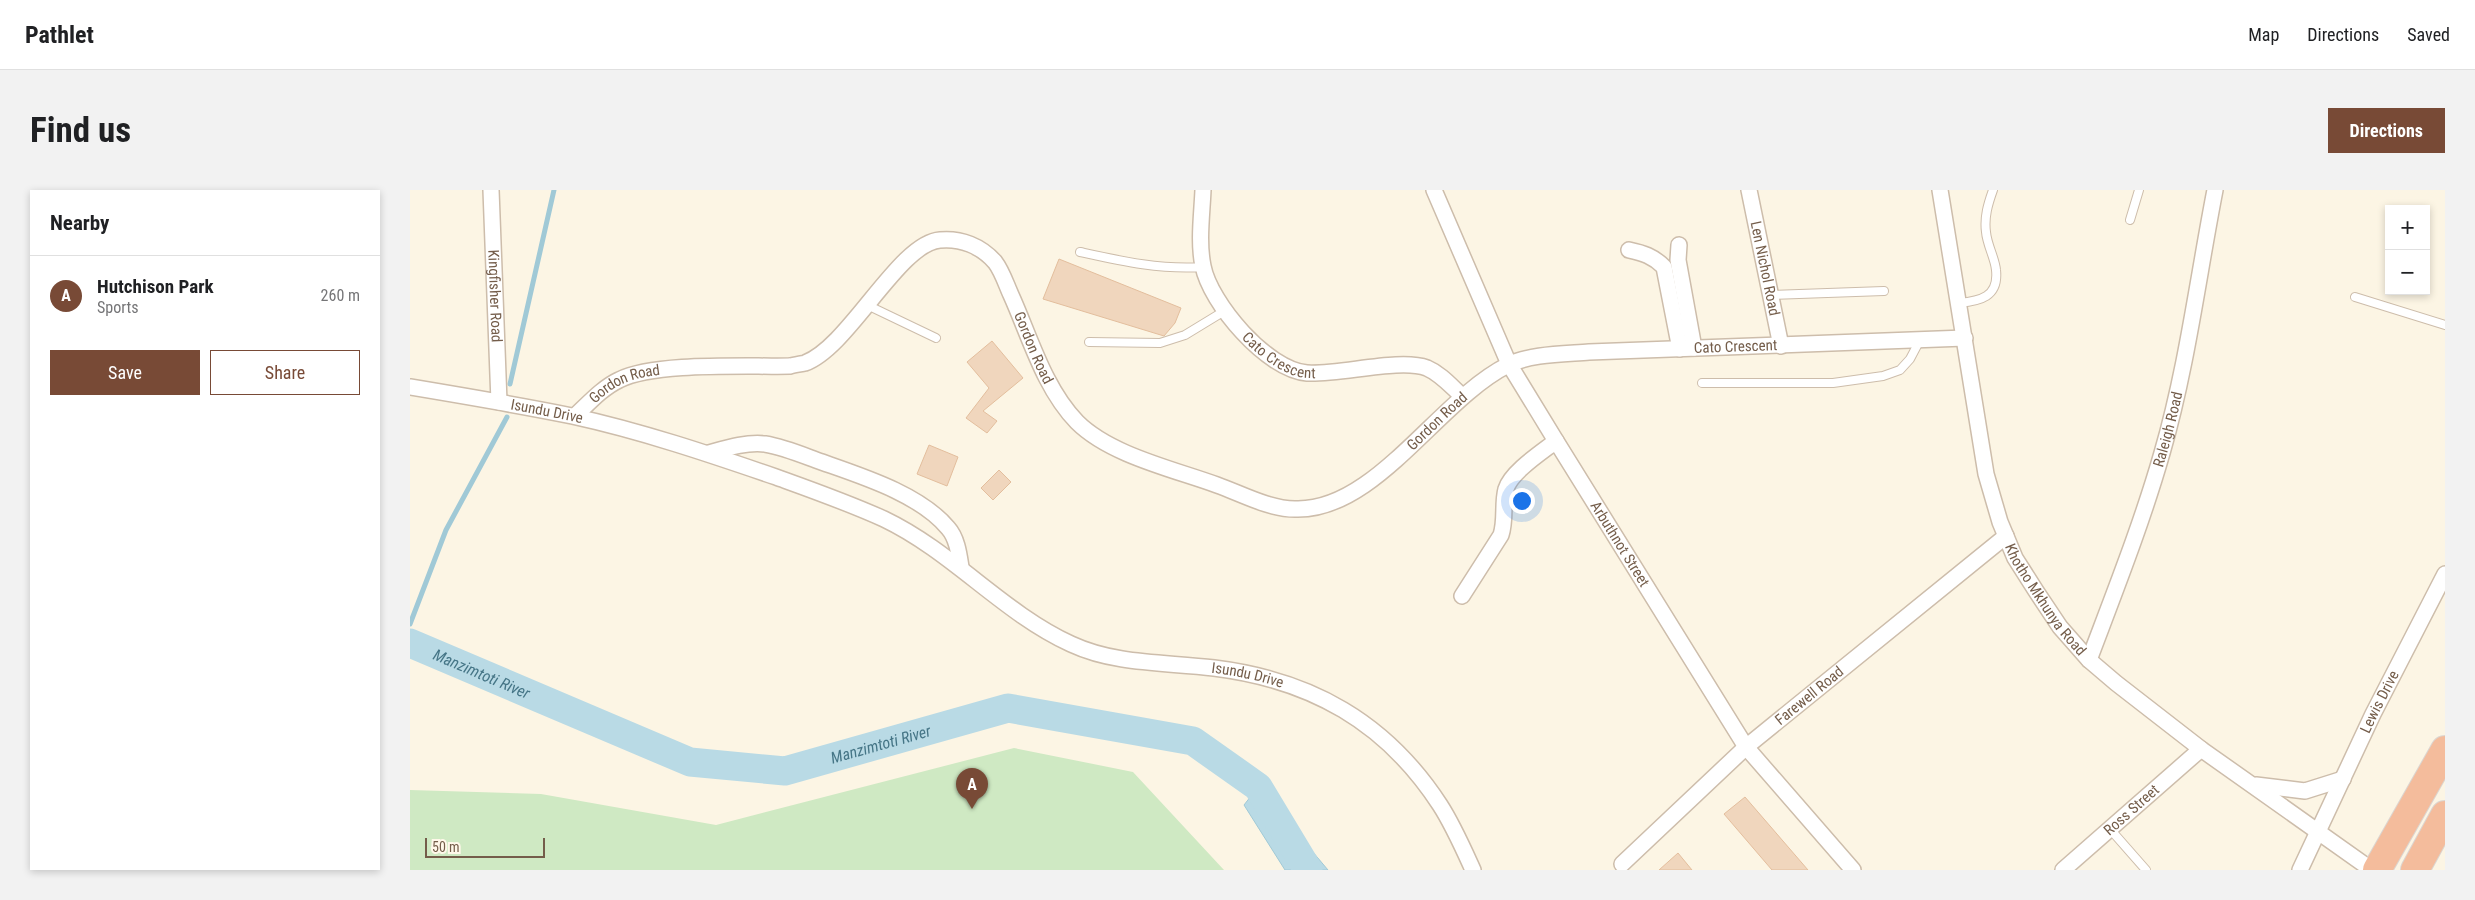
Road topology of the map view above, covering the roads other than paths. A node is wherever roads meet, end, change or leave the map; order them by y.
1 (491, 190) edge
2 (1203, 190) edge
3 (1434, 190) edge
4 (1750, 190) edge
5 (1940, 190) edge
6 (1993, 190) edge
7 (2139, 190) edge
8 (2215, 190) edge
9 (2130, 220) dead end
10 (1679, 245) dead end
11 (1629, 250) dead end
12 (1080, 252) dead end
13 (1203, 267) junction
14 (1884, 292) dead end
15 (1771, 296) junction
16 (2355, 297) dead end
17 (1959, 303) junction
18 (867, 304) junction
19 (1226, 310) junction
20 (2445, 325) edge
21 (936, 338) dead end
22 (1965, 338) junction
23 (1920, 340) junction
24 (1089, 342) dead end
25 (1781, 346) junction
26 (1687, 349) junction
27 (1509, 364) junction
28 (1702, 383) dead end
29 (410, 387) edge
30 (1462, 396) junction
31 (499, 402) junction
32 (575, 416) junction
33 (1556, 441) junction
34 (709, 453) junction
35 (2006, 536) junction
36 (962, 567) junction
37 (2445, 574) edge
38 (1462, 596) dead end
39 (2089, 660) junction
40 (1746, 747) junction
41 (2201, 750) junction
42 (2445, 750) edge
43 (2343, 779) junction
44 (2252, 785) junction
45 (2445, 815) edge
46 (2110, 829) junction
47 (2318, 832) junction
48 (2445, 833) edge
49 (1622, 864) dead end
50 (2417, 867) edge
51 (1473, 870) edge
52 (1853, 870) edge
53 (2063, 870) edge
54 (2146, 870) edge
55 (2300, 870) edge
56 (2372, 870) edge
57 (2377, 870) edge

1 - 31 street, Kingfisher Road
2 - 13 street, Cato Crescent
3 - 27 street, Arbuthnot Street
4 - 15 street, Len Nichol Road
5 - 17 street, Khotho Mkhunya Road
6 - 17 lane
7 - 9 lane
8 - 39 street, Raleigh Road
10 - 26 street
11 - 26 street
12 - 13 lane
13 - 19 street, Cato Crescent
14 - 15 lane
15 - 25 street, Len Nichol Road
16 - 20 lane
17 - 22 street, Khotho Mkhunya Road
18 - 21 lane
18 - 30 street, Gordon Road
18 - 32 street, Gordon Road
19 - 24 lane
19 - 30 street, Cato Crescent
22 - 23 street, Cato Crescent
22 - 35 street, Khotho Mkhunya Road
23 - 25 street, Cato Crescent
23 - 28 lane
25 - 26 street, Cato Crescent
26 - 27 street, Cato Crescent
27 - 30 street, Gordon Road
27 - 33 street, Arbuthnot Street
29 - 31 street, Isundu Drive
31 - 32 street, Isundu Drive
32 - 34 street, Isundu Drive
33 - 38 street
33 - 40 street, Arbuthnot Street
34 - 36 street, Isundu Drive
34 - 36 street, Isundu Drive
35 - 39 street, Khotho Mkhunya Road
35 - 40 street, Farewell Road
36 - 51 street, Isundu Drive
37 - 43 street, Lewis Drive
39 - 41 street, Khotho Mkhunya Road
40 - 49 street, Farewell Road
40 - 52 street, Arbuthnot Street
41 - 44 street, Khotho Mkhunya Road
41 - 46 street, Ross Street
42 - 57 highway
43 - 44 street
43 - 47 street, Lewis Drive
44 - 47 street, Khotho Mkhunya Road
45 - 50 highway
46 - 53 street, Ross Street
46 - 54 lane
47 - 55 street
47 - 56 street, Khotho Mkhunya Road
48 - 50 highway

